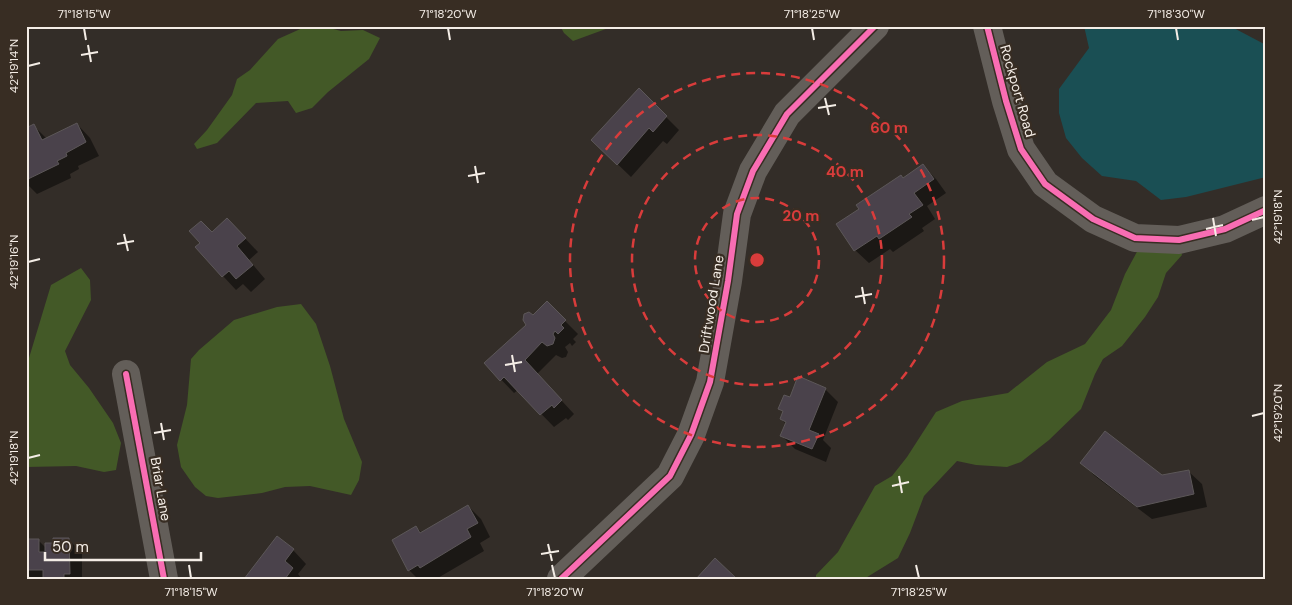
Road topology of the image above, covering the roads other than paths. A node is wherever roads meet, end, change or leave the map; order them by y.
1 (875, 26) edge
2 (987, 26) edge
3 (1266, 210) edge
4 (126, 374) dead end
5 (164, 579) edge
6 (561, 579) edge

1 - 6 street, Driftwood Lane
2 - 3 street, Rockport Road
4 - 5 street, Briar Lane

